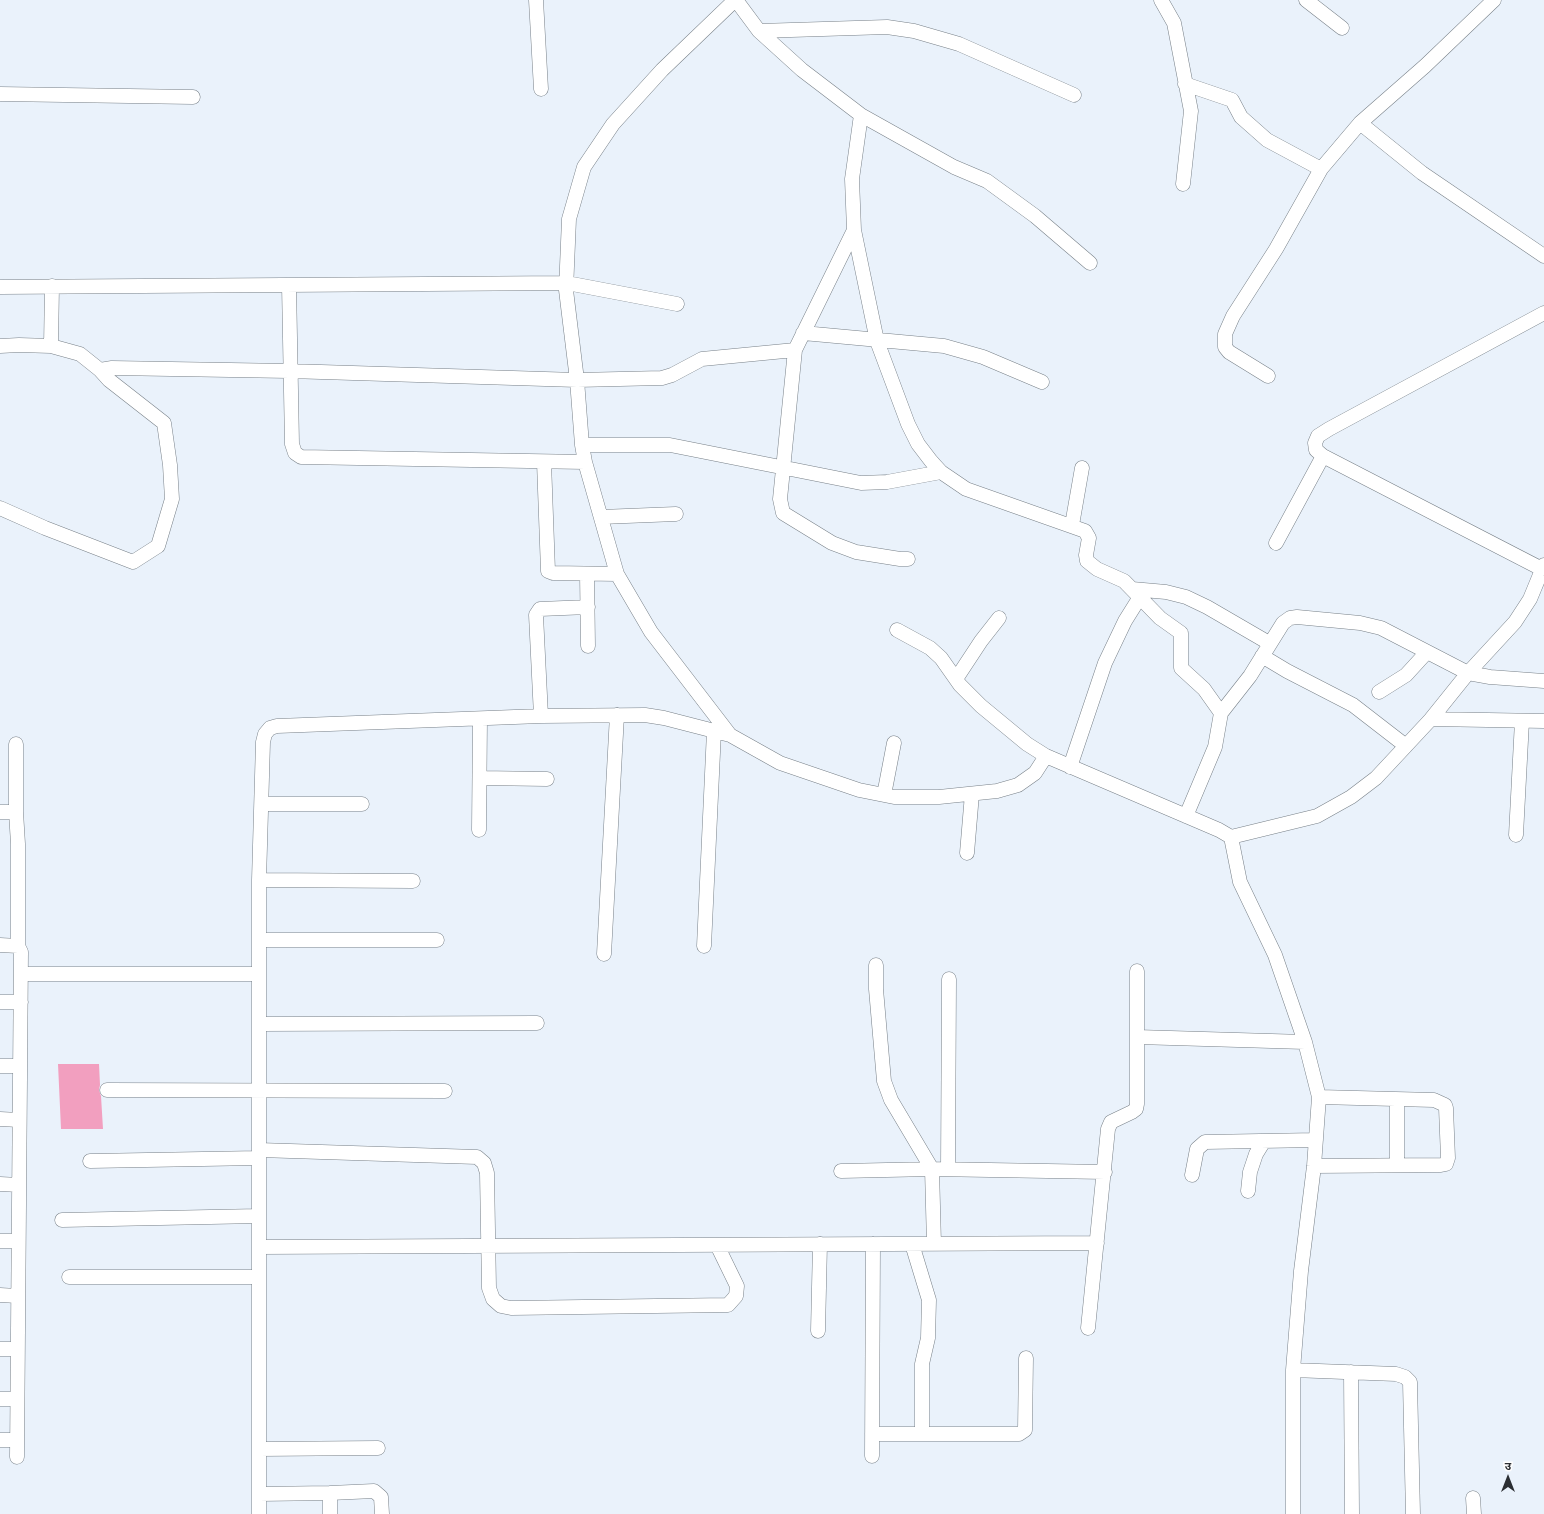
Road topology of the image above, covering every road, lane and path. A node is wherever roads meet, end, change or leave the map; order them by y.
1 (536, 0) edge
2 (735, 0) edge
3 (1161, 0) edge
4 (1306, 0) edge
5 (1494, 0) edge
6 (1342, 28) dead end
7 (759, 31) junction
8 (1185, 84) junction
9 (541, 89) dead end
10 (0, 94) edge
11 (1074, 95) dead end
12 (193, 97) dead end
13 (861, 115) junction
14 (1360, 123) junction
15 (1321, 169) junction
16 (1183, 184) dead end
17 (854, 230) junction
18 (1544, 256) edge
19 (1090, 263) dead end
20 (567, 283) junction
21 (289, 285) junction
22 (52, 286) junction
23 (0, 287) edge
24 (677, 304) dead end
25 (1544, 313) edge
26 (803, 333) junction
27 (877, 341) junction
28 (0, 346) edge
29 (51, 346) junction
30 (795, 350) junction
31 (100, 370) junction
32 (289, 371) junction
33 (1268, 376) dead end
34 (578, 380) junction
35 (1042, 382) dead end
36 (582, 445) junction
37 (1323, 456) junction
38 (544, 462) junction
39 (585, 462) junction
40 (784, 468) junction
41 (1082, 468) dead end
42 (942, 472) junction
43 (0, 508) edge
44 (676, 514) dead end
45 (601, 518) junction
46 (1072, 525) junction
47 (1276, 543) dead end
48 (908, 559) dead end
49 (1543, 567) edge
50 (587, 574) junction
51 (617, 574) junction
52 (1136, 593) junction
53 (588, 607) junction
54 (999, 618) dead end
55 (897, 630) dead end
56 (1269, 643) junction
57 (588, 646) dead end
58 (1427, 652) junction
59 (1262, 656) junction
60 (1468, 673) junction
61 (956, 679) junction
62 (1544, 681) edge
63 (1379, 692) dead end
64 (1221, 713) junction
65 (617, 715) junction
66 (541, 716) junction
67 (480, 719) junction
68 (1431, 719) junction
69 (1522, 720) junction
70 (1544, 721) edge
71 (714, 731) junction
72 (730, 735) junction
73 (894, 743) dead end
74 (16, 744) dead end
75 (1406, 746) junction
76 (1046, 756) junction
77 (1070, 767) junction
78 (480, 778) junction
79 (547, 779) dead end
80 (972, 794) junction
81 (884, 795) junction
82 (262, 804) junction
83 (362, 804) dead end
84 (0, 812) edge
85 (16, 812) junction
86 (1186, 816) junction
87 (479, 830) dead end
88 (1516, 835) dead end
89 (1231, 837) junction
90 (967, 853) dead end
91 (260, 880) junction
92 (412, 881) dead end
93 (260, 940) junction
94 (436, 940) dead end
95 (0, 945) edge
96 (18, 946) junction
97 (704, 946) dead end
98 (604, 954) dead end
99 (876, 965) dead end
100 (1137, 971) dead end
101 (21, 974) junction
102 (260, 974) junction
103 (948, 979) dead end
104 (0, 1002) edge
105 (21, 1002) junction
106 (536, 1023) dead end
107 (260, 1024) junction
108 (1137, 1036) junction
109 (1305, 1042) junction
110 (0, 1066) edge
111 (20, 1066) junction
112 (107, 1090) dead end
113 (446, 1091) dead end
114 (260, 1092) junction
115 (1319, 1097) junction
116 (1397, 1100) junction
117 (0, 1120) edge
118 (19, 1120) junction
119 (1316, 1140) junction
120 (1264, 1141) junction
121 (260, 1154) junction
122 (90, 1161) dead end
123 (1397, 1164) junction
124 (1314, 1166) junction
125 (932, 1169) junction
126 (948, 1170) junction
127 (841, 1171) dead end
128 (1105, 1172) junction
129 (1192, 1176) dead end
130 (0, 1184) edge
131 (19, 1184) junction
132 (1248, 1191) dead end
133 (259, 1216) junction
134 (62, 1220) dead end
135 (0, 1241) edge
136 (18, 1241) junction
137 (1097, 1243) junction
138 (820, 1244) junction
139 (873, 1244) junction
140 (912, 1244) junction
141 (934, 1244) junction
142 (717, 1245) junction
143 (259, 1247) junction
144 (488, 1247) junction
145 (69, 1277) dead end
146 (258, 1277) junction
147 (0, 1295) edge
148 (17, 1296) junction
149 (1088, 1328) dead end
150 (818, 1331) dead end
151 (0, 1349) edge
152 (17, 1349) junction
153 (1026, 1358) dead end
154 (1293, 1370) junction
155 (1351, 1372) junction
156 (0, 1399) edge
157 (16, 1399) junction
158 (872, 1434) junction
159 (922, 1434) junction
160 (0, 1440) edge
161 (17, 1440) junction
162 (378, 1448) dead end
163 (258, 1449) junction
164 (872, 1456) dead end
165 (17, 1458) dead end
166 (330, 1493) junction
167 (260, 1494) junction
168 (1473, 1498) dead end
169 (259, 1514) edge
170 (330, 1514) edge
171 (382, 1514) edge
172 (1293, 1514) edge
173 (1352, 1514) edge
174 (1413, 1514) edge
175 (1474, 1514) edge

1 - 9 street
2 - 7 street
2 - 20 street
3 - 8 street
4 - 6 street
5 - 14 street
7 - 11 street
7 - 13 street
8 - 15 street
8 - 16 street
10 - 12 street
13 - 17 street
13 - 19 street
14 - 15 street
14 - 18 street
15 - 33 street
17 - 26 street
17 - 27 street
20 - 21 street
20 - 24 street
20 - 34 street
21 - 22 street
21 - 32 street
22 - 23 street
22 - 29 street
25 - 37 street
26 - 27 street
26 - 30 street
27 - 35 street
27 - 42 street
28 - 29 street
29 - 31 street
30 - 34 street
30 - 40 street
31 - 32 street
31 - 43 street
32 - 34 street
32 - 38 street
34 - 36 street
36 - 39 street
36 - 40 street
37 - 47 street
37 - 49 street
38 - 39 street
38 - 50 street
39 - 45 street
40 - 42 street
40 - 48 street
41 - 46 street
42 - 46 street
44 - 45 street
45 - 51 street
46 - 52 street
49 - 60 street
50 - 51 street
50 - 53 street
51 - 72 street
52 - 56 street
52 - 64 street
52 - 77 street
53 - 57 street
53 - 66 street
54 - 61 street
55 - 61 street
56 - 58 street
56 - 59 street
58 - 60 street
58 - 63 street
59 - 64 street
59 - 75 street
60 - 62 street
60 - 68 street
61 - 76 street
64 - 86 street
65 - 66 street
65 - 71 street
65 - 98 street
66 - 67 street
67 - 78 street
67 - 82 street
68 - 69 street
68 - 75 street
69 - 70 street
69 - 88 street
71 - 72 street
71 - 97 street
72 - 81 street
73 - 81 street
74 - 85 street
75 - 89 street
76 - 77 street
76 - 80 street
77 - 86 street
78 - 79 street
78 - 87 street
80 - 81 street
80 - 90 street
82 - 83 street
82 - 91 street
84 - 85 street
85 - 96 street
86 - 89 street
89 - 109 street
91 - 92 street
91 - 93 street
93 - 94 street
93 - 102 street
95 - 96 street
96 - 101 street
99 - 125 street
100 - 108 street
101 - 102 street
101 - 105 street
102 - 107 street
103 - 126 street
104 - 105 street
105 - 111 street
106 - 107 street
107 - 114 street
108 - 109 street
108 - 128 street
109 - 115 street
110 - 111 street
111 - 118 street
112 - 114 street
113 - 114 street
114 - 121 street
115 - 116 street
115 - 119 street
116 - 123 street
116 - 123 street
117 - 118 street
118 - 131 street
119 - 120 street
119 - 124 street
120 - 129 street
120 - 132 street
121 - 122 street
121 - 133 street
121 - 144 street
123 - 124 street
124 - 154 street
125 - 126 street
125 - 127 street
125 - 141 street
126 - 128 street
128 - 137 street
130 - 131 street
131 - 136 street
133 - 134 street
133 - 143 street
135 - 136 street
136 - 148 street
137 - 141 street
137 - 149 street
138 - 139 street
138 - 142 street
138 - 150 street
139 - 140 street
139 - 158 street
140 - 141 street
140 - 159 street
142 - 144 street
142 - 144 street
143 - 144 street
143 - 146 street
145 - 146 street
146 - 163 street
147 - 148 street
148 - 152 street
151 - 152 street
152 - 157 street
153 - 159 street
154 - 155 street
154 - 172 street
155 - 173 street
155 - 174 street
156 - 157 street
157 - 161 street
158 - 159 street
158 - 164 street
160 - 161 street
161 - 165 street
162 - 163 street
163 - 167 street
166 - 167 street
166 - 170 street
166 - 171 street
167 - 169 street
168 - 175 street

